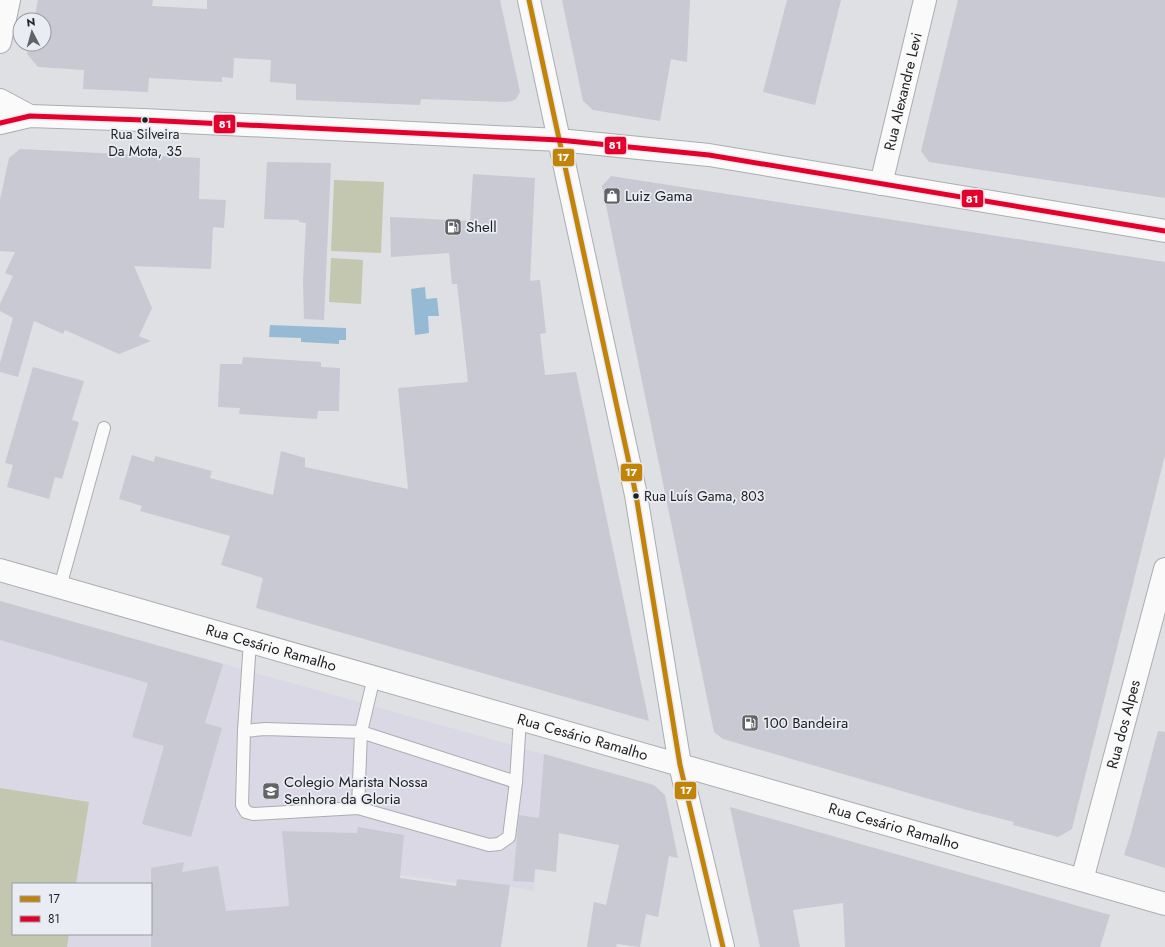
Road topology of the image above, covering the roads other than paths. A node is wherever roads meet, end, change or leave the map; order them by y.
1 (8, 0) edge
2 (529, 0) edge
3 (925, 0) edge
4 (0, 42) edge
5 (0, 100) edge
6 (30, 116) junction
7 (0, 123) edge
8 (559, 140) junction
9 (881, 184) junction
10 (1165, 231) edge
11 (104, 428) dead end
12 (1165, 569) edge
13 (0, 570) edge
14 (60, 587) junction
15 (250, 642) junction
16 (374, 677) junction
17 (520, 719) junction
18 (244, 731) junction
19 (361, 732) junction
20 (680, 765) junction
21 (516, 782) junction
22 (358, 808) junction
23 (1082, 880) junction
24 (1165, 904) edge
25 (723, 947) edge

1 - 4 street
2 - 8 street
3 - 9 street, Rua Alexandre Levi
5 - 6 street
6 - 7 street
6 - 8 street
8 - 9 street
8 - 20 street
9 - 10 street
11 - 14 lane
12 - 23 street, Rua dos Alpes
13 - 14 street, Rua Cesário Ramalho
14 - 15 street, Rua Cesário Ramalho
15 - 16 street, Rua Cesário Ramalho
15 - 18 lane
16 - 17 street, Rua Cesário Ramalho
16 - 19 lane
17 - 20 street, Rua Cesário Ramalho
17 - 21 lane
18 - 19 lane
18 - 22 lane
19 - 21 lane
19 - 22 lane
20 - 23 street, Rua Cesário Ramalho
20 - 25 street
21 - 22 lane
23 - 24 street, Rua Cesário Ramalho

